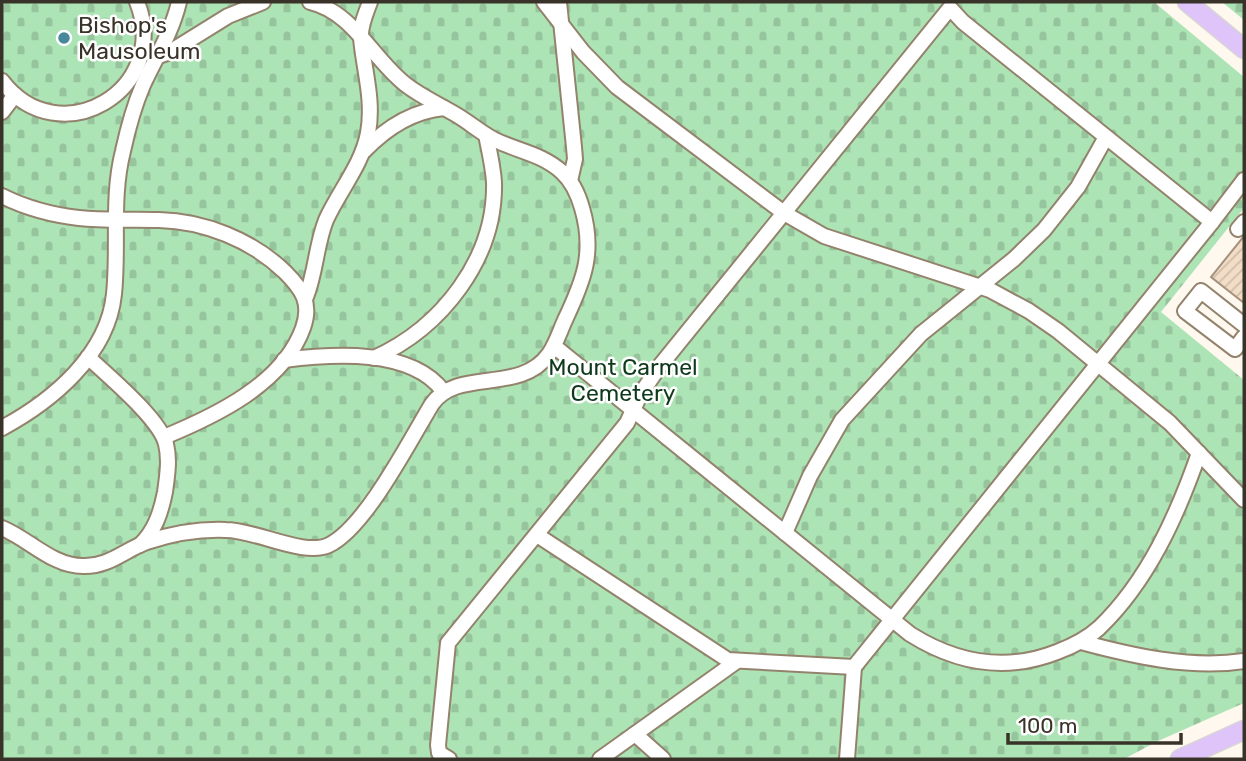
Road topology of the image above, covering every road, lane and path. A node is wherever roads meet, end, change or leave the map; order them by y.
1 (137, 2) edge
2 (179, 2) edge
3 (263, 2) edge
4 (310, 2) edge
5 (370, 2) edge
6 (544, 2) edge
7 (559, 2) edge
8 (1187, 2) edge
9 (948, 5) edge
10 (562, 25) junction
11 (361, 38) junction
12 (1244, 49) edge
13 (157, 57) junction
14 (141, 58) junction
15 (2, 81) edge
16 (15, 95) junction
17 (444, 108) junction
18 (2, 112) edge
19 (486, 135) junction
20 (1107, 137) junction
21 (362, 153) junction
22 (1244, 180) edge
23 (570, 181) junction
24 (2, 196) edge
25 (784, 213) junction
26 (116, 220) junction
27 (1212, 222) junction
28 (979, 287) junction
29 (306, 297) junction
30 (1244, 325) edge
31 (1244, 337) edge
32 (554, 346) junction
33 (88, 357) junction
34 (374, 358) junction
35 (284, 359) junction
36 (1099, 364) junction
37 (443, 391) junction
38 (634, 411) junction
39 (2, 428) edge
40 (164, 437) junction
41 (1199, 453) junction
42 (1244, 500) edge
43 (2, 528) edge
44 (785, 533) junction
45 (537, 535) junction
46 (140, 545) junction
47 (893, 621) junction
48 (1081, 642) junction
49 (737, 661) junction
50 (1244, 661) edge
51 (854, 667) junction
52 (1244, 730) edge
53 (635, 734) junction
54 (449, 759) edge
55 (600, 759) edge
56 (663, 759) edge
57 (847, 759) edge
58 (1180, 759) edge

1 - 14 lane
2 - 13 lane
3 - 13 lane
4 - 11 lane
5 - 11 lane
6 - 10 lane
7 - 10 lane
8 - 12 main road
9 - 20 lane
9 - 25 lane
10 - 23 lane
10 - 25 lane
11 - 17 lane
11 - 21 lane
13 - 14 lane
13 - 26 lane
14 - 16 lane
15 - 16 lane
16 - 18 lane
17 - 19 lane
17 - 21 lane
19 - 23 lane
19 - 34 lane
20 - 27 lane
20 - 28 lane
21 - 29 lane
22 - 27 lane
23 - 32 lane
24 - 26 lane
25 - 28 lane
25 - 38 lane
26 - 29 lane
26 - 33 lane
27 - 36 lane
28 - 36 lane
28 - 44 lane
29 - 35 lane
30 - 31 lane
32 - 37 lane
32 - 38 lane
33 - 39 lane
33 - 40 lane
34 - 35 lane
34 - 37 lane
35 - 40 lane
36 - 41 lane
36 - 47 lane
37 - 46 lane
38 - 44 lane
38 - 45 lane
40 - 46 lane
41 - 42 lane
41 - 48 lane
43 - 46 lane
44 - 47 lane
45 - 49 lane
45 - 54 lane
47 - 48 lane
47 - 51 lane
48 - 50 lane
49 - 51 lane
49 - 53 lane
51 - 57 lane
52 - 58 main road
53 - 55 lane
53 - 56 lane

